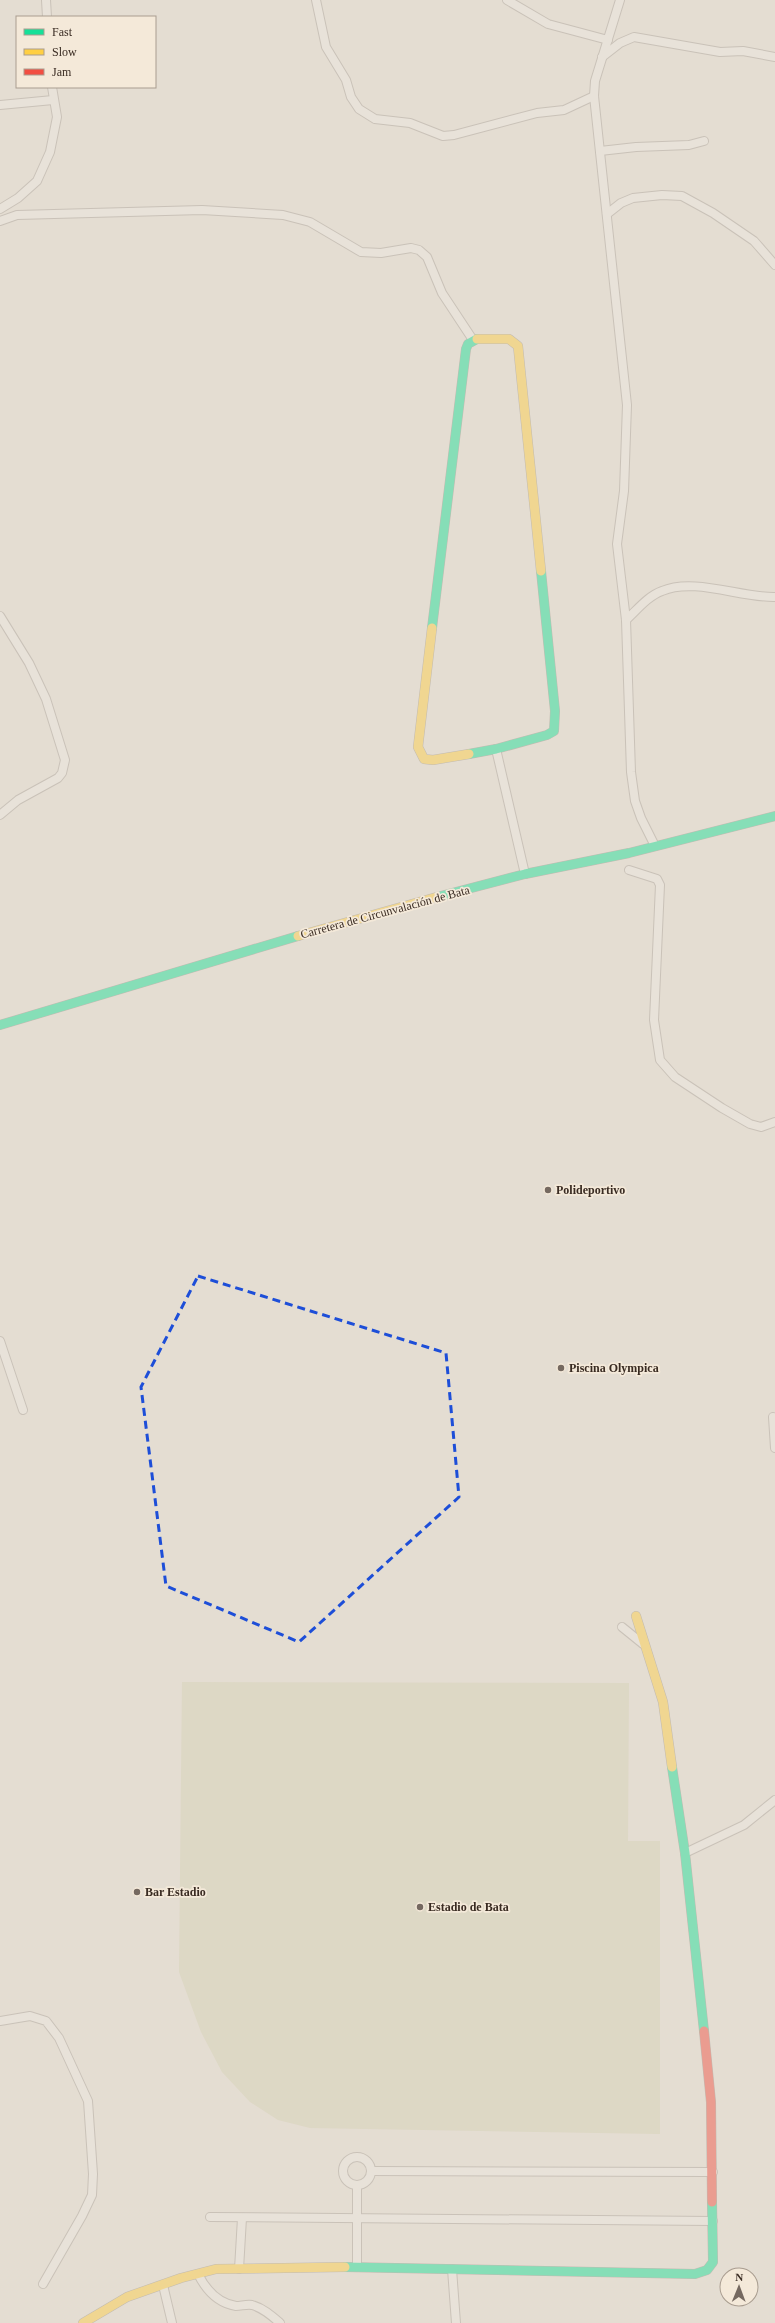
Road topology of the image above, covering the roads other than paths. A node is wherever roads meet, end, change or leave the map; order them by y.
1 (46, 0) edge
2 (316, 0) edge
3 (507, 0) edge
4 (620, 0) edge
5 (47, 16) edge
6 (608, 40) junction
7 (602, 57) junction
8 (775, 57) edge
9 (52, 88) edge
10 (594, 96) junction
11 (53, 100) junction
12 (0, 105) edge
13 (704, 140) dead end
14 (600, 151) junction
15 (0, 209) edge
16 (607, 214) junction
17 (0, 221) edge
18 (774, 260) edge
19 (473, 340) junction
20 (775, 597) edge
21 (0, 616) edge
22 (626, 620) junction
23 (496, 749) junction
24 (0, 815) edge
25 (775, 816) edge
26 (655, 846) junction
27 (629, 870) dead end
28 (526, 874) junction
29 (0, 1025) edge
30 (775, 1122) edge
31 (0, 1341) edge
32 (23, 1410) dead end
33 (773, 1417) dead end
34 (775, 1448) edge
35 (636, 1616) dead end
36 (622, 1627) dead end
37 (643, 1644) junction
38 (775, 1800) edge
39 (685, 1853) junction
40 (0, 2021) edge
41 (371, 2171) junction
42 (713, 2172) junction
43 (357, 2185) junction
44 (210, 2217) dead end
45 (242, 2218) junction
46 (358, 2218) junction
47 (713, 2221) junction
48 (357, 2266) junction
49 (239, 2268) junction
50 (452, 2269) junction
51 (198, 2274) junction
52 (43, 2284) dead end
53 (163, 2285) junction
54 (83, 2323) edge
55 (172, 2323) edge
56 (280, 2323) edge
57 (456, 2323) edge

1 - 5 street
2 - 10 street
3 - 6 street
4 - 6 street
6 - 7 street
7 - 8 street
7 - 10 street
9 - 11 street
10 - 14 street
11 - 12 street
11 - 15 street
13 - 14 street
14 - 16 street
16 - 18 street
16 - 22 street
17 - 19 street
19 - 23 street
19 - 23 street
20 - 22 street
21 - 24 street
22 - 26 street
23 - 28 street
25 - 26 street, Carretera de Circunvalación de Bata
26 - 28 street, Carretera de Circunvalación de Bata
27 - 30 street
28 - 29 street, Carretera de Circunvalación de Bata
31 - 32 street
33 - 34 street
35 - 37 street
36 - 37 street
37 - 39 street
38 - 39 street
39 - 42 street
40 - 52 street
41 - 42 street
41 - 43 street
41 - 43 street
42 - 47 street
43 - 46 street
44 - 45 street
45 - 46 street
45 - 49 street
46 - 47 street
46 - 48 street
47 - 50 street
48 - 49 street
48 - 50 street
49 - 51 street
50 - 57 street
51 - 53 street
51 - 56 street
53 - 54 street
53 - 55 street

